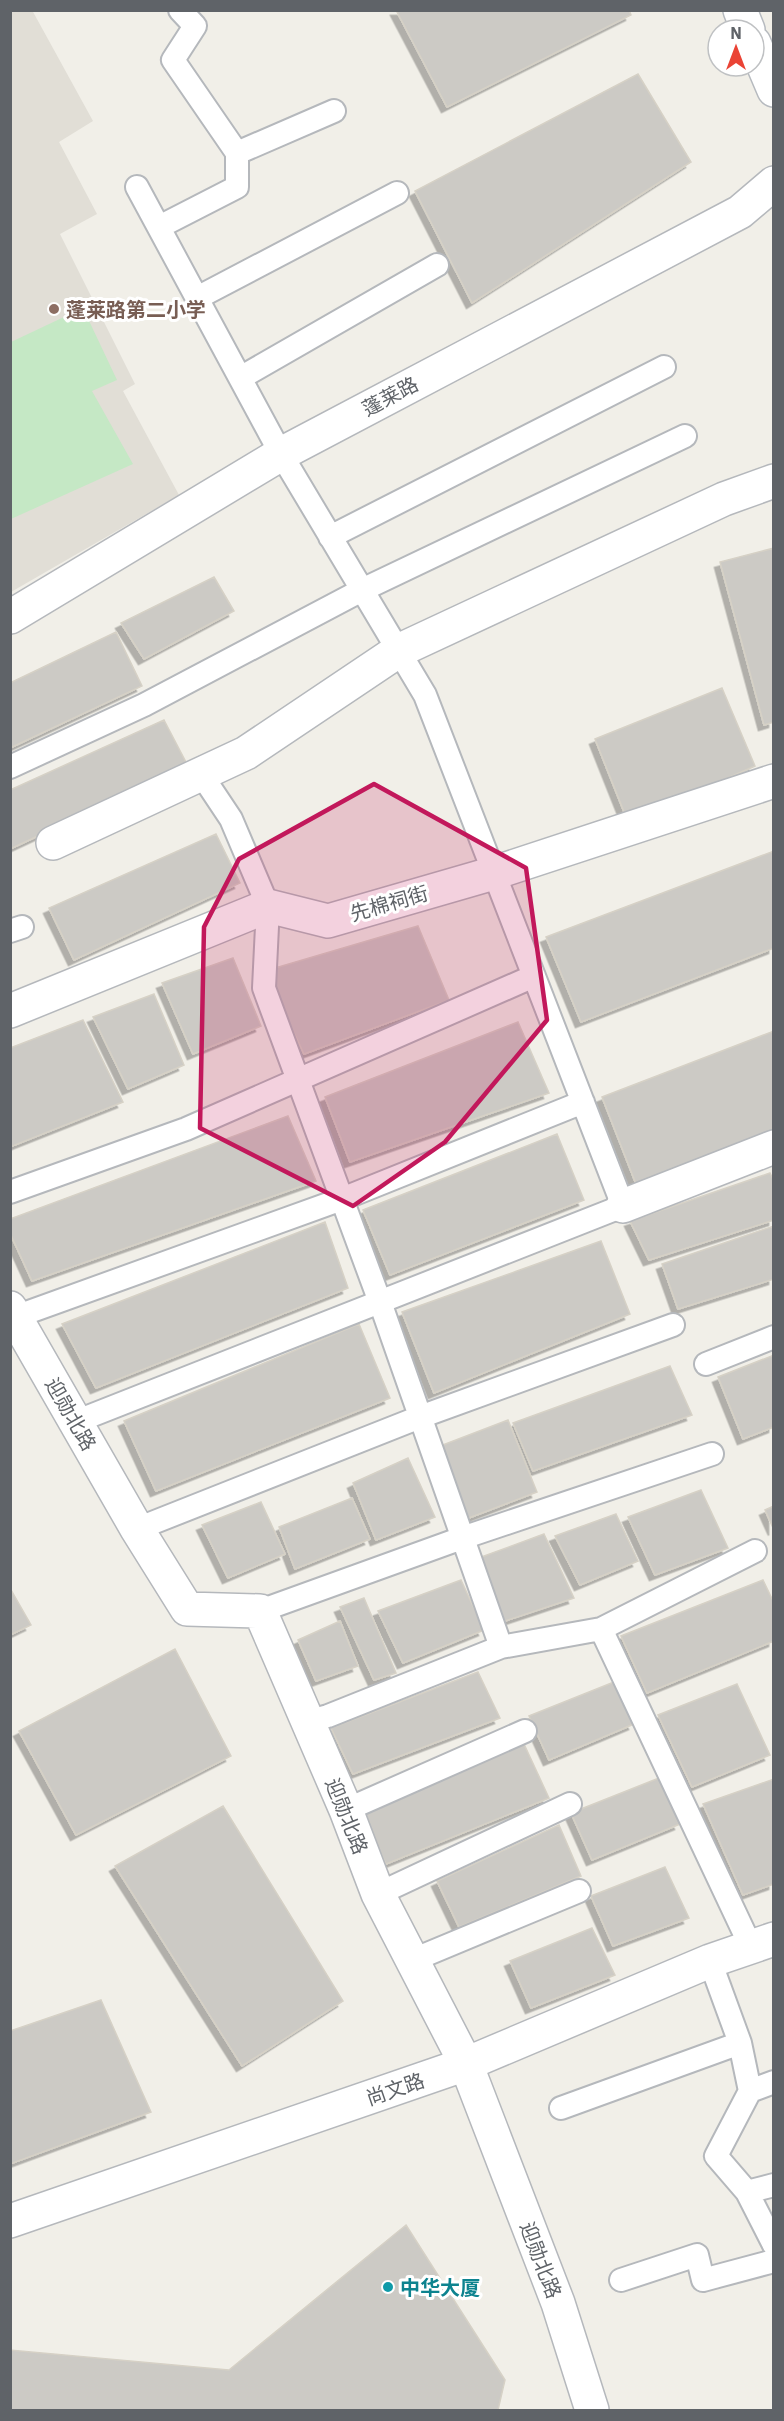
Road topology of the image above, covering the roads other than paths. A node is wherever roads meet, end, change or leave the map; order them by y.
1 (180, 10) edge
2 (766, 71) edge
3 (774, 90) edge
4 (334, 111) dead end
5 (237, 153) junction
6 (774, 183) edge
7 (137, 187) dead end
8 (398, 193) dead end
9 (159, 227) junction
10 (437, 265) dead end
11 (197, 298) junction
12 (664, 367) dead end
13 (240, 378) junction
14 (685, 436) dead end
15 (281, 454) junction
16 (774, 481) edge
17 (330, 537) junction
18 (362, 590) junction
19 (10, 618) edge
20 (398, 651) junction
21 (10, 766) edge
22 (201, 774) junction
23 (774, 781) edge
24 (53, 843) dead end
25 (494, 873) junction
26 (268, 906) junction
27 (534, 976) junction
28 (10, 1011) edge
29 (299, 1081) junction
30 (583, 1102) junction
31 (774, 1147) edge
32 (10, 1192) edge
33 (342, 1199) junction
34 (623, 1206) junction
35 (380, 1302) junction
36 (13, 1312) edge
37 (673, 1325) dead end
38 (774, 1336) edge
39 (706, 1364) dead end
40 (420, 1417) junction
41 (75, 1422) junction
42 (712, 1454) dead end
43 (137, 1529) junction
44 (462, 1538) junction
45 (755, 1551) dead end
46 (260, 1611) junction
47 (601, 1629) junction
48 (501, 1647) junction
49 (306, 1722) junction
50 (525, 1731) dead end
51 (570, 1804) dead end
52 (346, 1810) junction
53 (579, 1891) dead end
54 (378, 1894) junction
55 (762, 1943) edge
56 (413, 1960) junction
57 (710, 1961) junction
58 (740, 2043) junction
59 (466, 2064) junction
60 (774, 2082) edge
61 (750, 2091) junction
62 (561, 2108) dead end
63 (774, 2185) edge
64 (747, 2192) junction
65 (10, 2221) edge
66 (774, 2245) edge
67 (774, 2261) edge
68 (621, 2280) dead end
69 (592, 2410) edge

1 - 5 lane
2 - 3 street
4 - 5 lane
5 - 9 lane
6 - 15 street, 蓬莱路
7 - 9 lane
8 - 11 lane
9 - 11 lane
10 - 13 lane
11 - 13 lane
12 - 17 lane
13 - 15 lane
14 - 18 lane
15 - 17 lane
15 - 19 street, 蓬莱路
16 - 20 street
17 - 18 lane
18 - 20 lane
18 - 21 lane
20 - 22 street
20 - 25 lane
22 - 24 street
22 - 26 lane
23 - 25 street, 先棉祠街
25 - 26 street, 先棉祠街
25 - 27 lane
26 - 28 street
26 - 29 lane
27 - 29 lane
27 - 30 lane
29 - 32 lane
29 - 33 lane
30 - 33 lane
30 - 34 lane
31 - 34 street
33 - 35 lane
33 - 36 lane
34 - 35 lane
35 - 40 lane
35 - 41 lane
36 - 41 street, 迎勋北路
37 - 40 lane
38 - 39 lane
40 - 43 lane
40 - 44 lane
41 - 43 street, 迎勋北路
42 - 44 lane
43 - 46 street, 迎勋北路
44 - 46 lane
44 - 48 lane
45 - 47 lane
46 - 49 street, 迎勋北路
47 - 48 lane
47 - 55 lane
48 - 49 lane
49 - 52 street, 迎勋北路
50 - 52 lane
51 - 54 lane
52 - 54 street, 迎勋北路
53 - 56 lane
54 - 56 street, 迎勋北路
55 - 57 street, 尚文路
56 - 59 street, 迎勋北路
57 - 58 lane
57 - 59 street, 尚文路
58 - 61 lane
58 - 62 lane
59 - 65 street, 尚文路
59 - 69 street, 迎勋北路
60 - 61 lane
61 - 64 lane
63 - 64 lane
64 - 66 lane
67 - 68 lane

